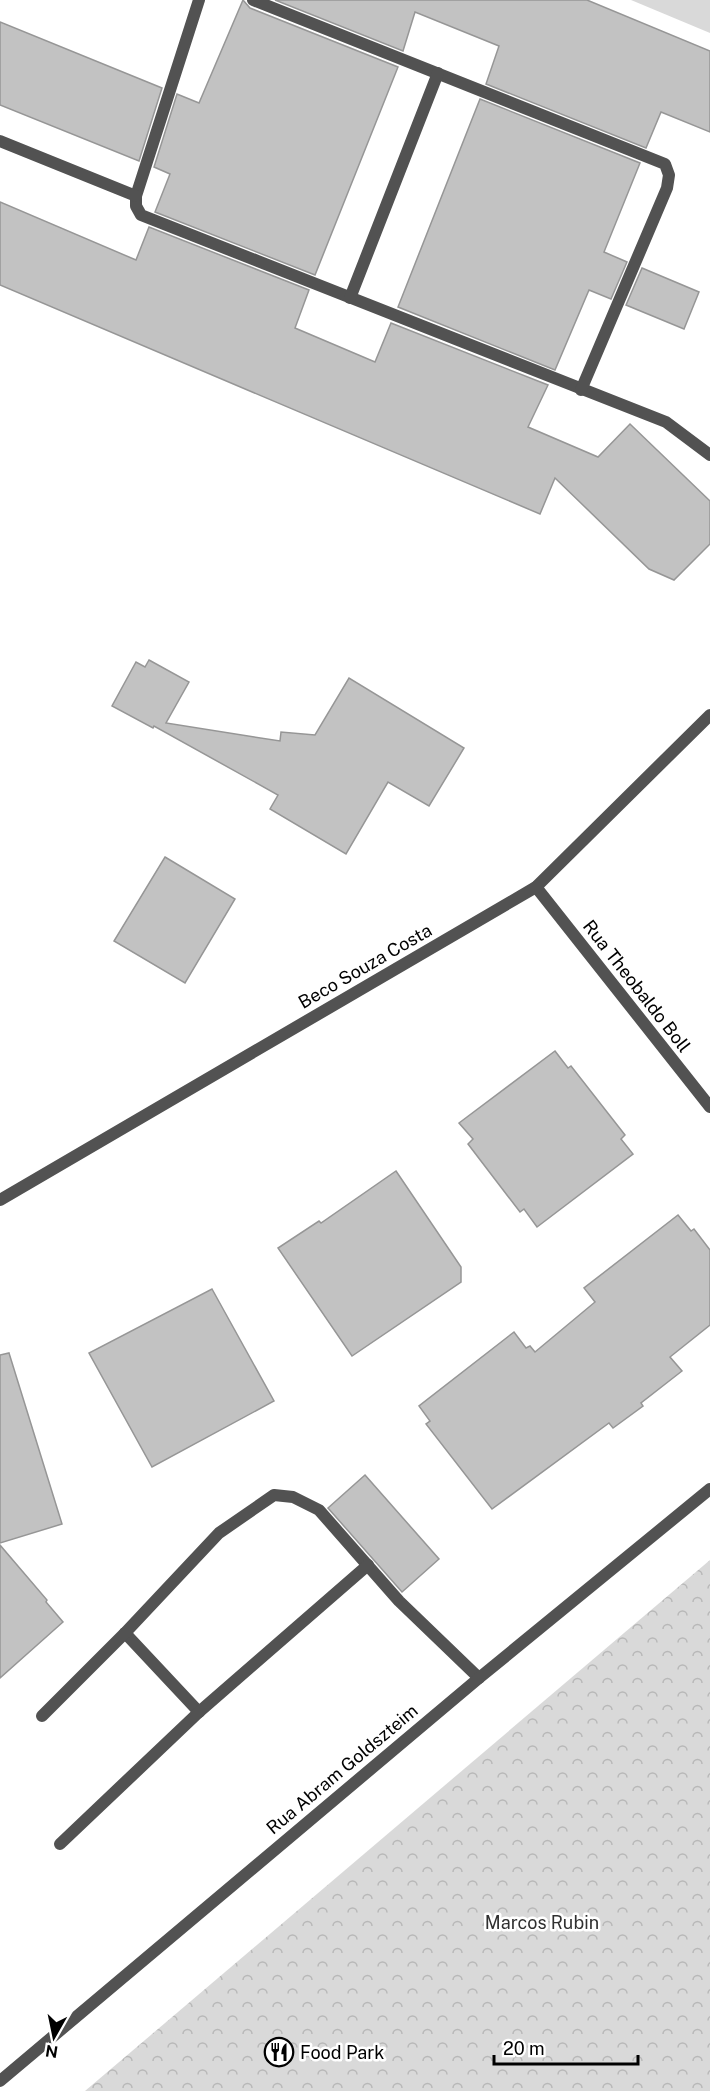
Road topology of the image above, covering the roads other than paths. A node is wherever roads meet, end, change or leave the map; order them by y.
1 (199, 0) edge
2 (253, 0) edge
3 (438, 73) junction
4 (0, 141) edge
5 (136, 196) junction
6 (350, 298) junction
7 (581, 390) junction
8 (710, 455) edge
9 (710, 715) edge
10 (536, 887) junction
11 (710, 1107) edge
12 (0, 1200) edge
13 (710, 1489) edge
14 (368, 1565) junction
15 (125, 1633) junction
16 (479, 1678) junction
17 (199, 1712) junction
18 (42, 1716) dead end
19 (60, 1844) dead end
20 (0, 2081) edge

1 - 5 street
2 - 3 street
3 - 6 street
3 - 7 street
4 - 5 street
5 - 6 street
6 - 7 street
7 - 8 street
9 - 10 street, Beco Souza Costa
10 - 11 street, Rua Theobaldo Boll
10 - 12 street, Beco Souza Costa
13 - 16 street, Rua Abram Goldszteim
14 - 15 street
14 - 16 street
14 - 17 street
15 - 17 street
15 - 18 street
16 - 20 street, Rua Abram Goldszteim
17 - 19 street

